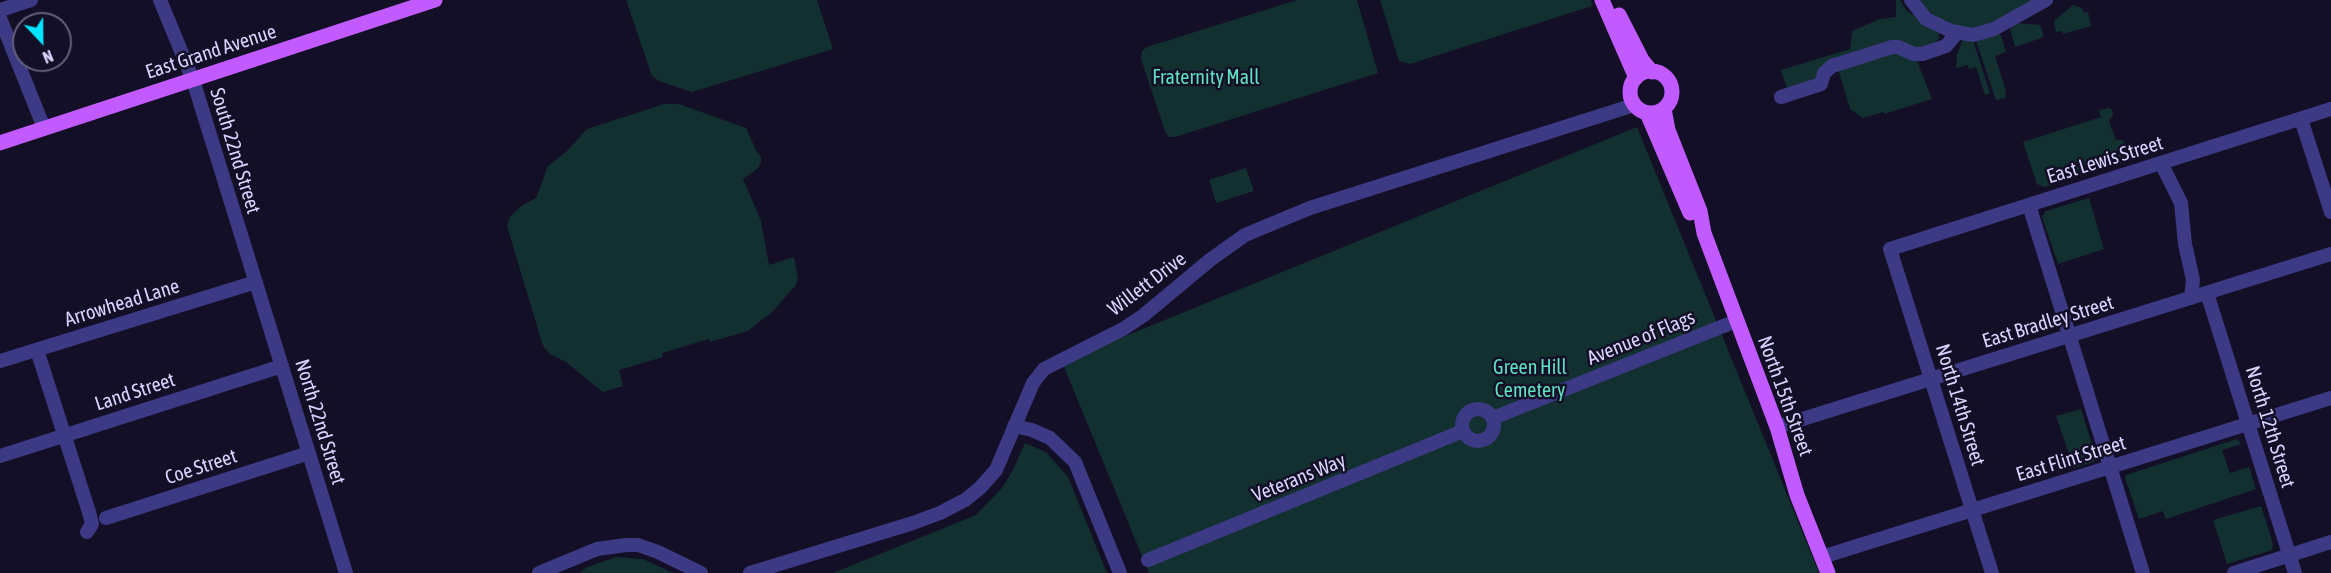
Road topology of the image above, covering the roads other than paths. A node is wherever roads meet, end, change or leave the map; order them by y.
1 (32, 0) edge
2 (160, 0) edge
3 (435, 0) edge
4 (1602, 0) edge
5 (1613, 0) edge
6 (1911, 0) edge
7 (2046, 0) edge
8 (0, 10) edge
9 (0, 18) edge
10 (1958, 32) junction
11 (1652, 72) junction
12 (1636, 78) junction
13 (193, 80) junction
14 (1781, 97) dead end
15 (1641, 109) junction
16 (1664, 109) junction
17 (2331, 109) edge
18 (2301, 119) junction
19 (44, 128) junction
20 (0, 143) edge
21 (2161, 163) junction
22 (2028, 205) junction
23 (2331, 212) edge
24 (1704, 233) junction
25 (1890, 249) joint
26 (2331, 254) edge
27 (256, 282) junction
28 (2207, 293) junction
29 (2191, 298) junction
30 (1736, 321) junction
31 (2069, 336) junction
32 (37, 350) junction
33 (0, 361) edge
34 (282, 366) junction
35 (1932, 379) junction
36 (2331, 398) edge
37 (1493, 418) junction
38 (2248, 424) junction
39 (1014, 426) junction
40 (1777, 427) junction
41 (1463, 431) junction
42 (65, 435) junction
43 (309, 453) junction
44 (0, 456) edge
45 (2110, 467) junction
46 (1973, 510) junction
47 (106, 518) dead end
48 (87, 532) dead end
49 (2331, 542) edge
50 (2289, 556) junction
51 (1822, 557) junction
52 (1148, 560) dead end
53 (346, 573) edge
54 (539, 573) edge
55 (701, 573) edge
56 (750, 573) edge
57 (1120, 573) edge
58 (1828, 573) edge
59 (1992, 573) edge
60 (2143, 573) edge
61 (2234, 573) edge
62 (2295, 573) edge

1 - 8 street
2 - 13 street, South 22nd Street
3 - 13 main road, East Grand Avenue
4 - 12 main road, North 15th Street
5 - 11 main road, North 15th Street
6 - 10 street
7 - 10 street
9 - 19 street
10 - 14 street
11 - 12 main road
11 - 16 main road, North 15th Street
12 - 15 main road, North 15th Street
13 - 19 main road, East Grand Avenue
13 - 27 street, South 22nd Street
15 - 16 main road
15 - 24 main road, North 15th Street
15 - 39 street, Willett Drive
16 - 24 main road, North 15th Street
17 - 18 street, East Lewis Street
18 - 21 street, East Lewis Street
18 - 23 street
19 - 20 main road, East Grand Avenue
21 - 22 street, East Lewis Street
21 - 29 street
22 - 25 street, East Lewis Street
22 - 31 street
24 - 30 main road, North 15th Street
25 - 35 street, North 14th Street
26 - 28 street, East Bradley Street
27 - 32 street, Arrowhead Lane
27 - 34 street, North 22nd Street
28 - 29 street, East Bradley Street
28 - 38 street, North 12th Street
29 - 31 street, East Bradley Street
30 - 37 street, Avenue of Flags
30 - 40 main road, North 15th Street
31 - 35 street, East Bradley Street
31 - 45 street
32 - 33 street, Arrowhead Lane
32 - 42 street
34 - 42 street, Land Street
34 - 43 street, North 22nd Street
35 - 40 street, East Bradley Street
35 - 46 street, North 14th Street
36 - 38 street, East Flint Street
37 - 41 street
37 - 41 street
38 - 45 street, East Flint Street
38 - 50 street, North 12th Street
39 - 56 street, Willett Drive
39 - 57 street
40 - 51 main road, North 15th Street
41 - 52 street, Veterans Way
42 - 44 street, Land Street
42 - 48 street
43 - 47 street, Coe Street
43 - 53 street, North 22nd Street
45 - 46 street, East Flint Street
45 - 60 street
46 - 51 street, East Flint Street
46 - 59 street, North 14th Street
49 - 50 street
50 - 61 street
50 - 62 street, North 12th Street
51 - 58 main road, North 15th Street
54 - 55 street

